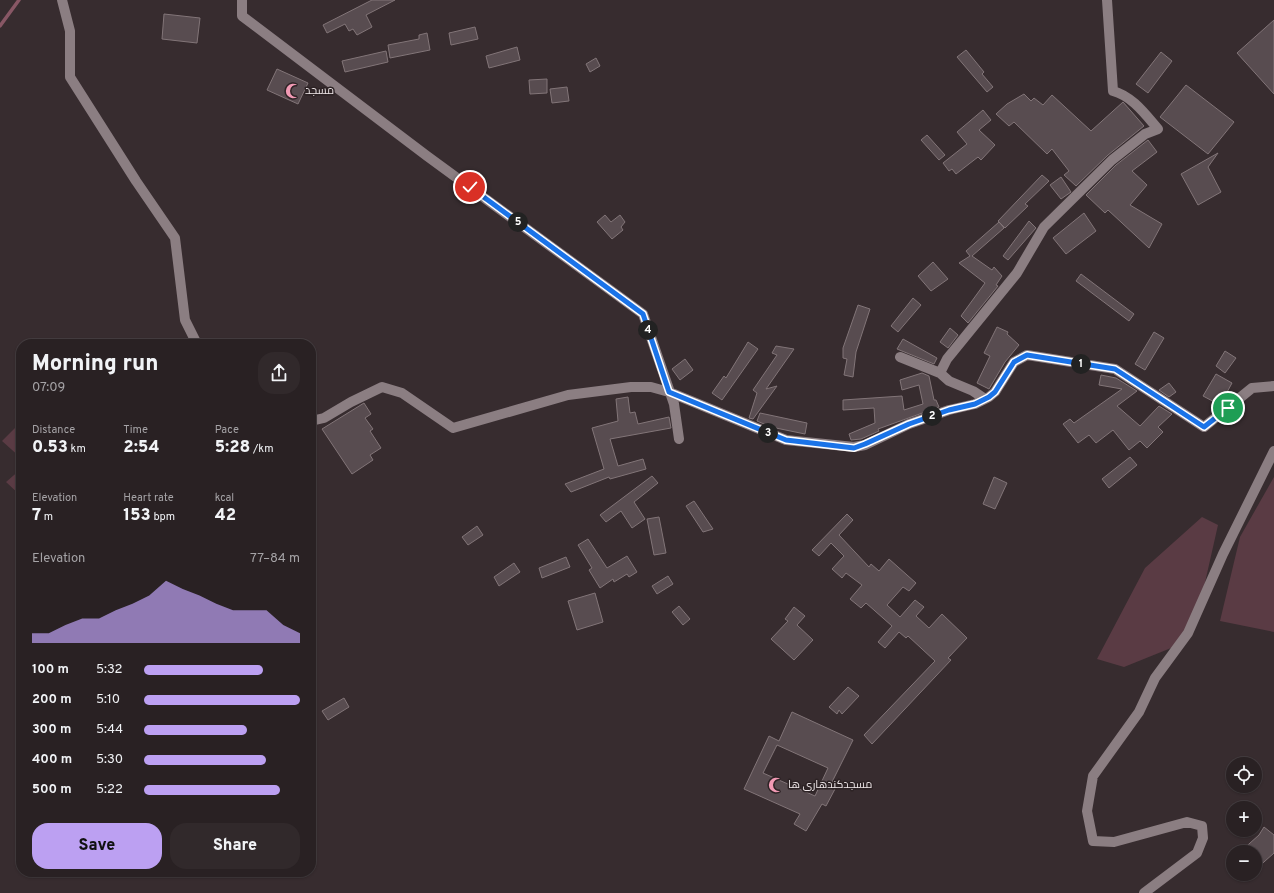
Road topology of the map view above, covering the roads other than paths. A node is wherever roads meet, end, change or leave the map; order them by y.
1 (62, 0) edge
2 (242, 0) edge
3 (1107, 0) edge
4 (194, 339) edge
5 (900, 357) dead end
6 (940, 373) junction
7 (1274, 386) edge
8 (669, 392) junction
9 (985, 399) junction
10 (316, 420) edge
11 (679, 439) dead end
12 (1274, 451) edge
13 (1144, 893) edge

1 - 4 street
2 - 8 street
3 - 6 street
5 - 6 street
6 - 9 street
7 - 9 street
8 - 9 street
8 - 10 street
8 - 11 street
12 - 13 street

